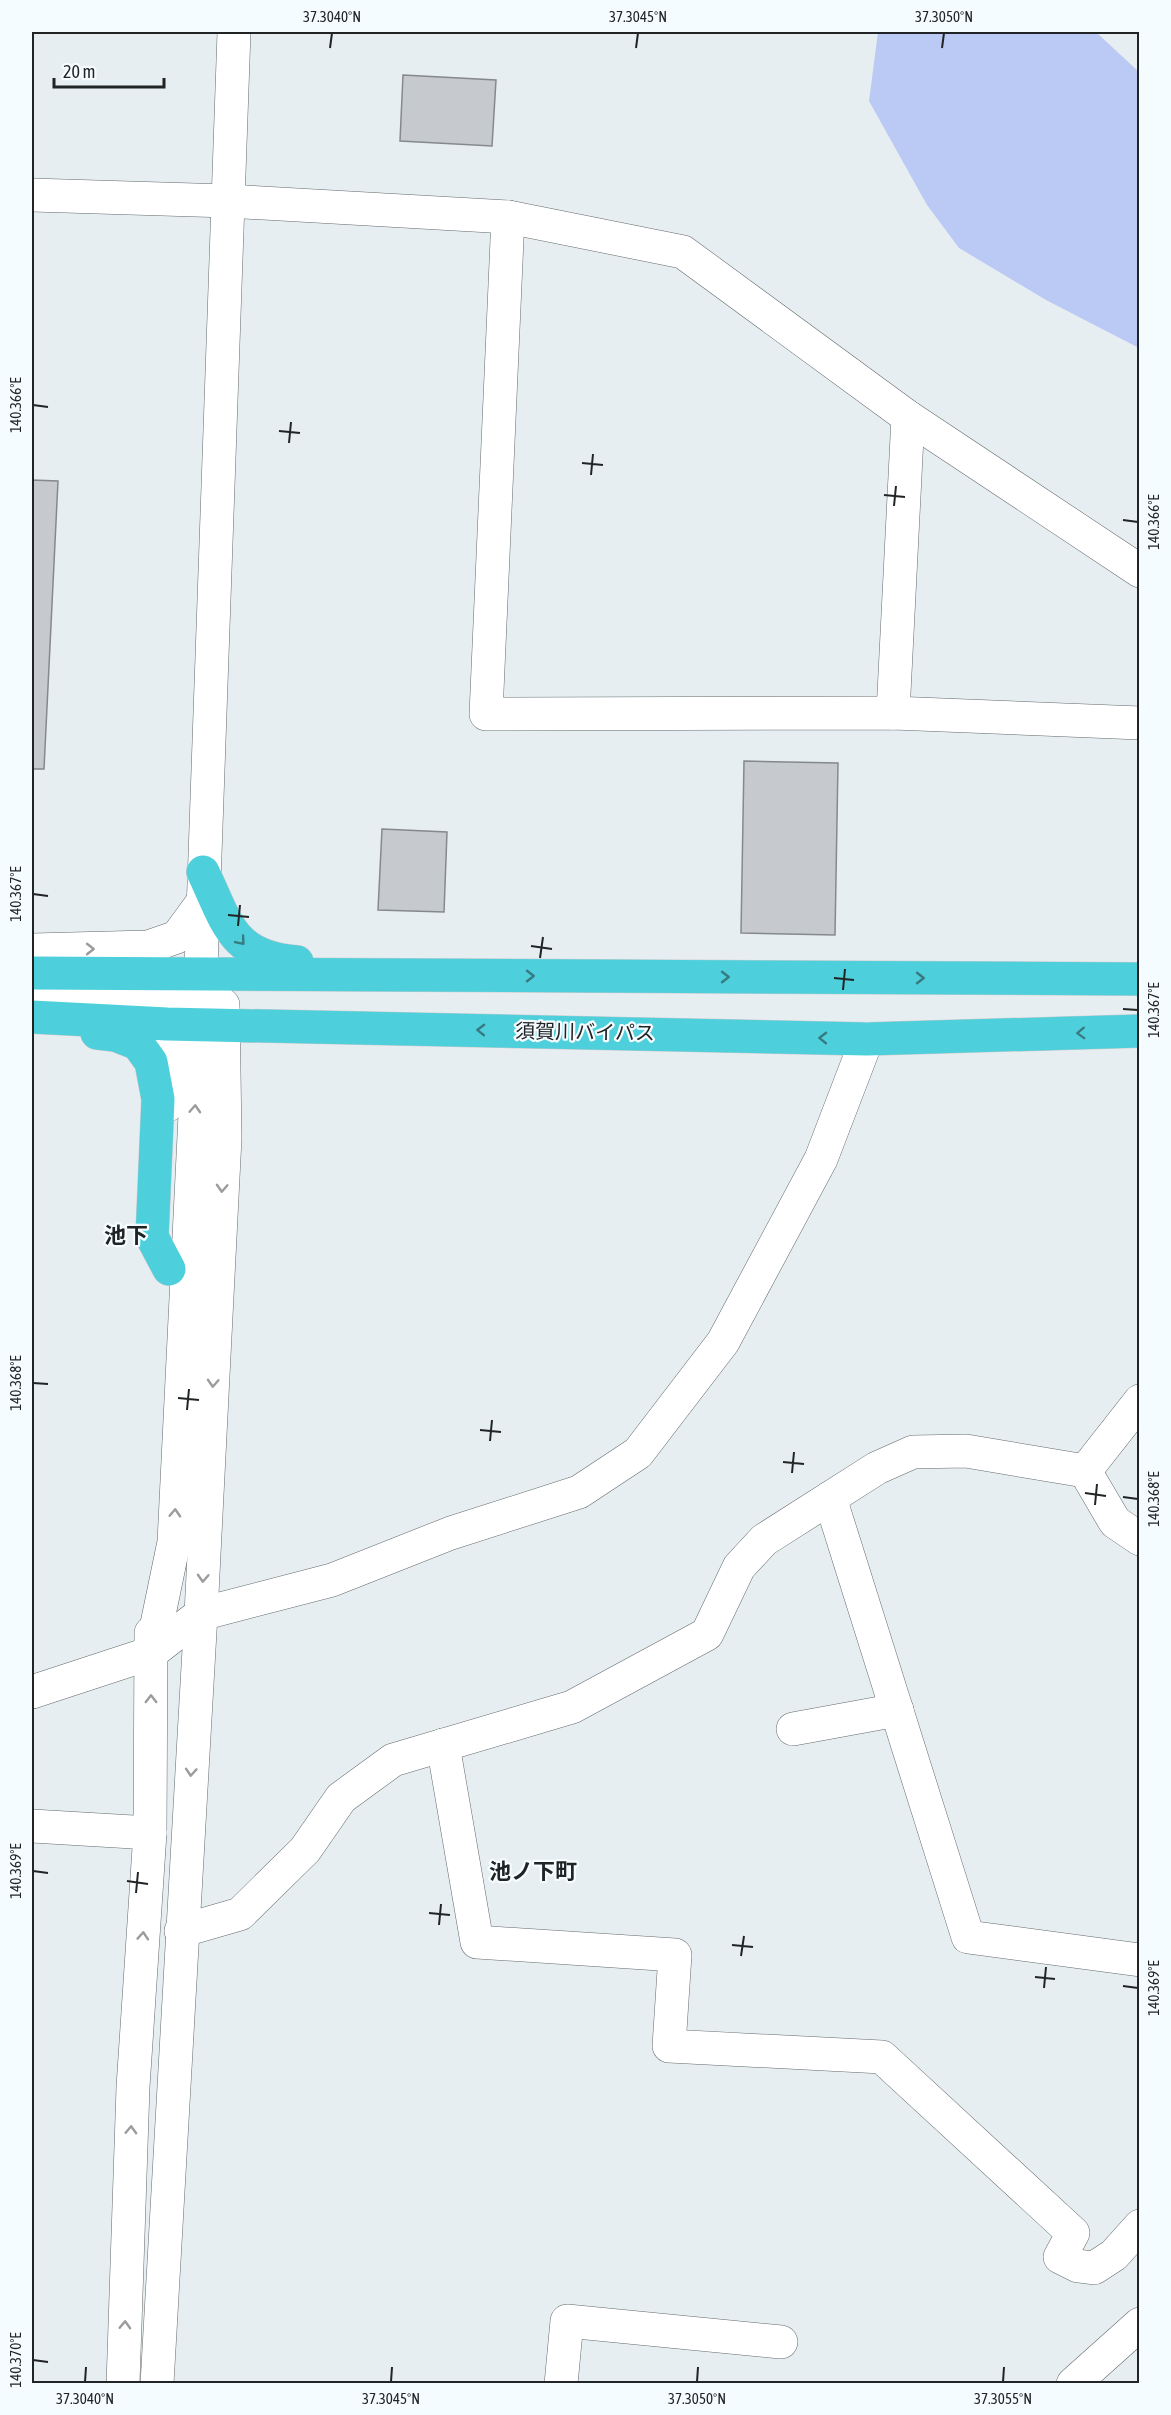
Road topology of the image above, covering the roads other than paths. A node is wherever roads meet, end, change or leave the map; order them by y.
1 (234, 32) edge
2 (32, 195) edge
3 (228, 201) junction
4 (508, 217) junction
5 (908, 417) junction
6 (1140, 571) edge
7 (893, 713) junction
8 (1140, 723) edge
9 (202, 887) junction
10 (32, 950) edge
11 (32, 973) edge
12 (423, 976) junction
13 (1140, 980) edge
14 (32, 991) edge
15 (198, 1005) junction
16 (32, 1017) edge
17 (32, 1024) edge
18 (394, 1028) junction
19 (1140, 1031) edge
20 (867, 1039) junction
21 (225, 1138) junction
22 (169, 1269) junction
23 (1140, 1401) edge
24 (1085, 1471) junction
25 (830, 1498) junction
26 (1140, 1539) edge
27 (201, 1614) junction
28 (151, 1653) junction
29 (32, 1692) edge
30 (897, 1710) junction
31 (793, 1729) dead end
32 (443, 1746) junction
33 (32, 1826) edge
34 (150, 1833) junction
35 (181, 1931) junction
36 (1140, 1960) edge
37 (1140, 2226) edge
38 (1140, 2324) edge
39 (781, 2342) dead end
40 (123, 2384) edge
41 (157, 2384) edge
42 (561, 2384) edge
43 (1073, 2384) edge

1 - 3 street
2 - 3 street
3 - 4 street
3 - 9 street
4 - 5 street
4 - 7 street
5 - 6 street
5 - 7 street
7 - 8 street
10 -> 9 street
9 -> 12 highway
9 - 15 street
11 - 15 highway, 須賀川バイパス
12 -> 13 highway, 須賀川バイパス
12 - 15 highway, 須賀川バイパス
14 - 15 street
15 - 16 highway, 須賀川バイパス
15 - 18 highway, 須賀川バイパス
15 - 21 street
15 - 22 street
28 -> 15 street
17 - 22 highway
20 -> 18 highway, 須賀川バイパス
18 - 21 street
19 -> 20 highway, 須賀川バイパス
20 - 27 street
21 -> 27 street
22 - 28 street
23 - 24 street
24 - 25 street
24 - 26 street
25 - 30 street
25 - 32 street
27 - 28 street
27 -> 35 street
28 - 29 street
34 -> 28 street
30 - 31 street
30 - 36 street
32 - 35 street
32 - 37 street
33 - 34 street
40 -> 34 street
35 - 41 street
38 - 43 street
39 - 42 street

